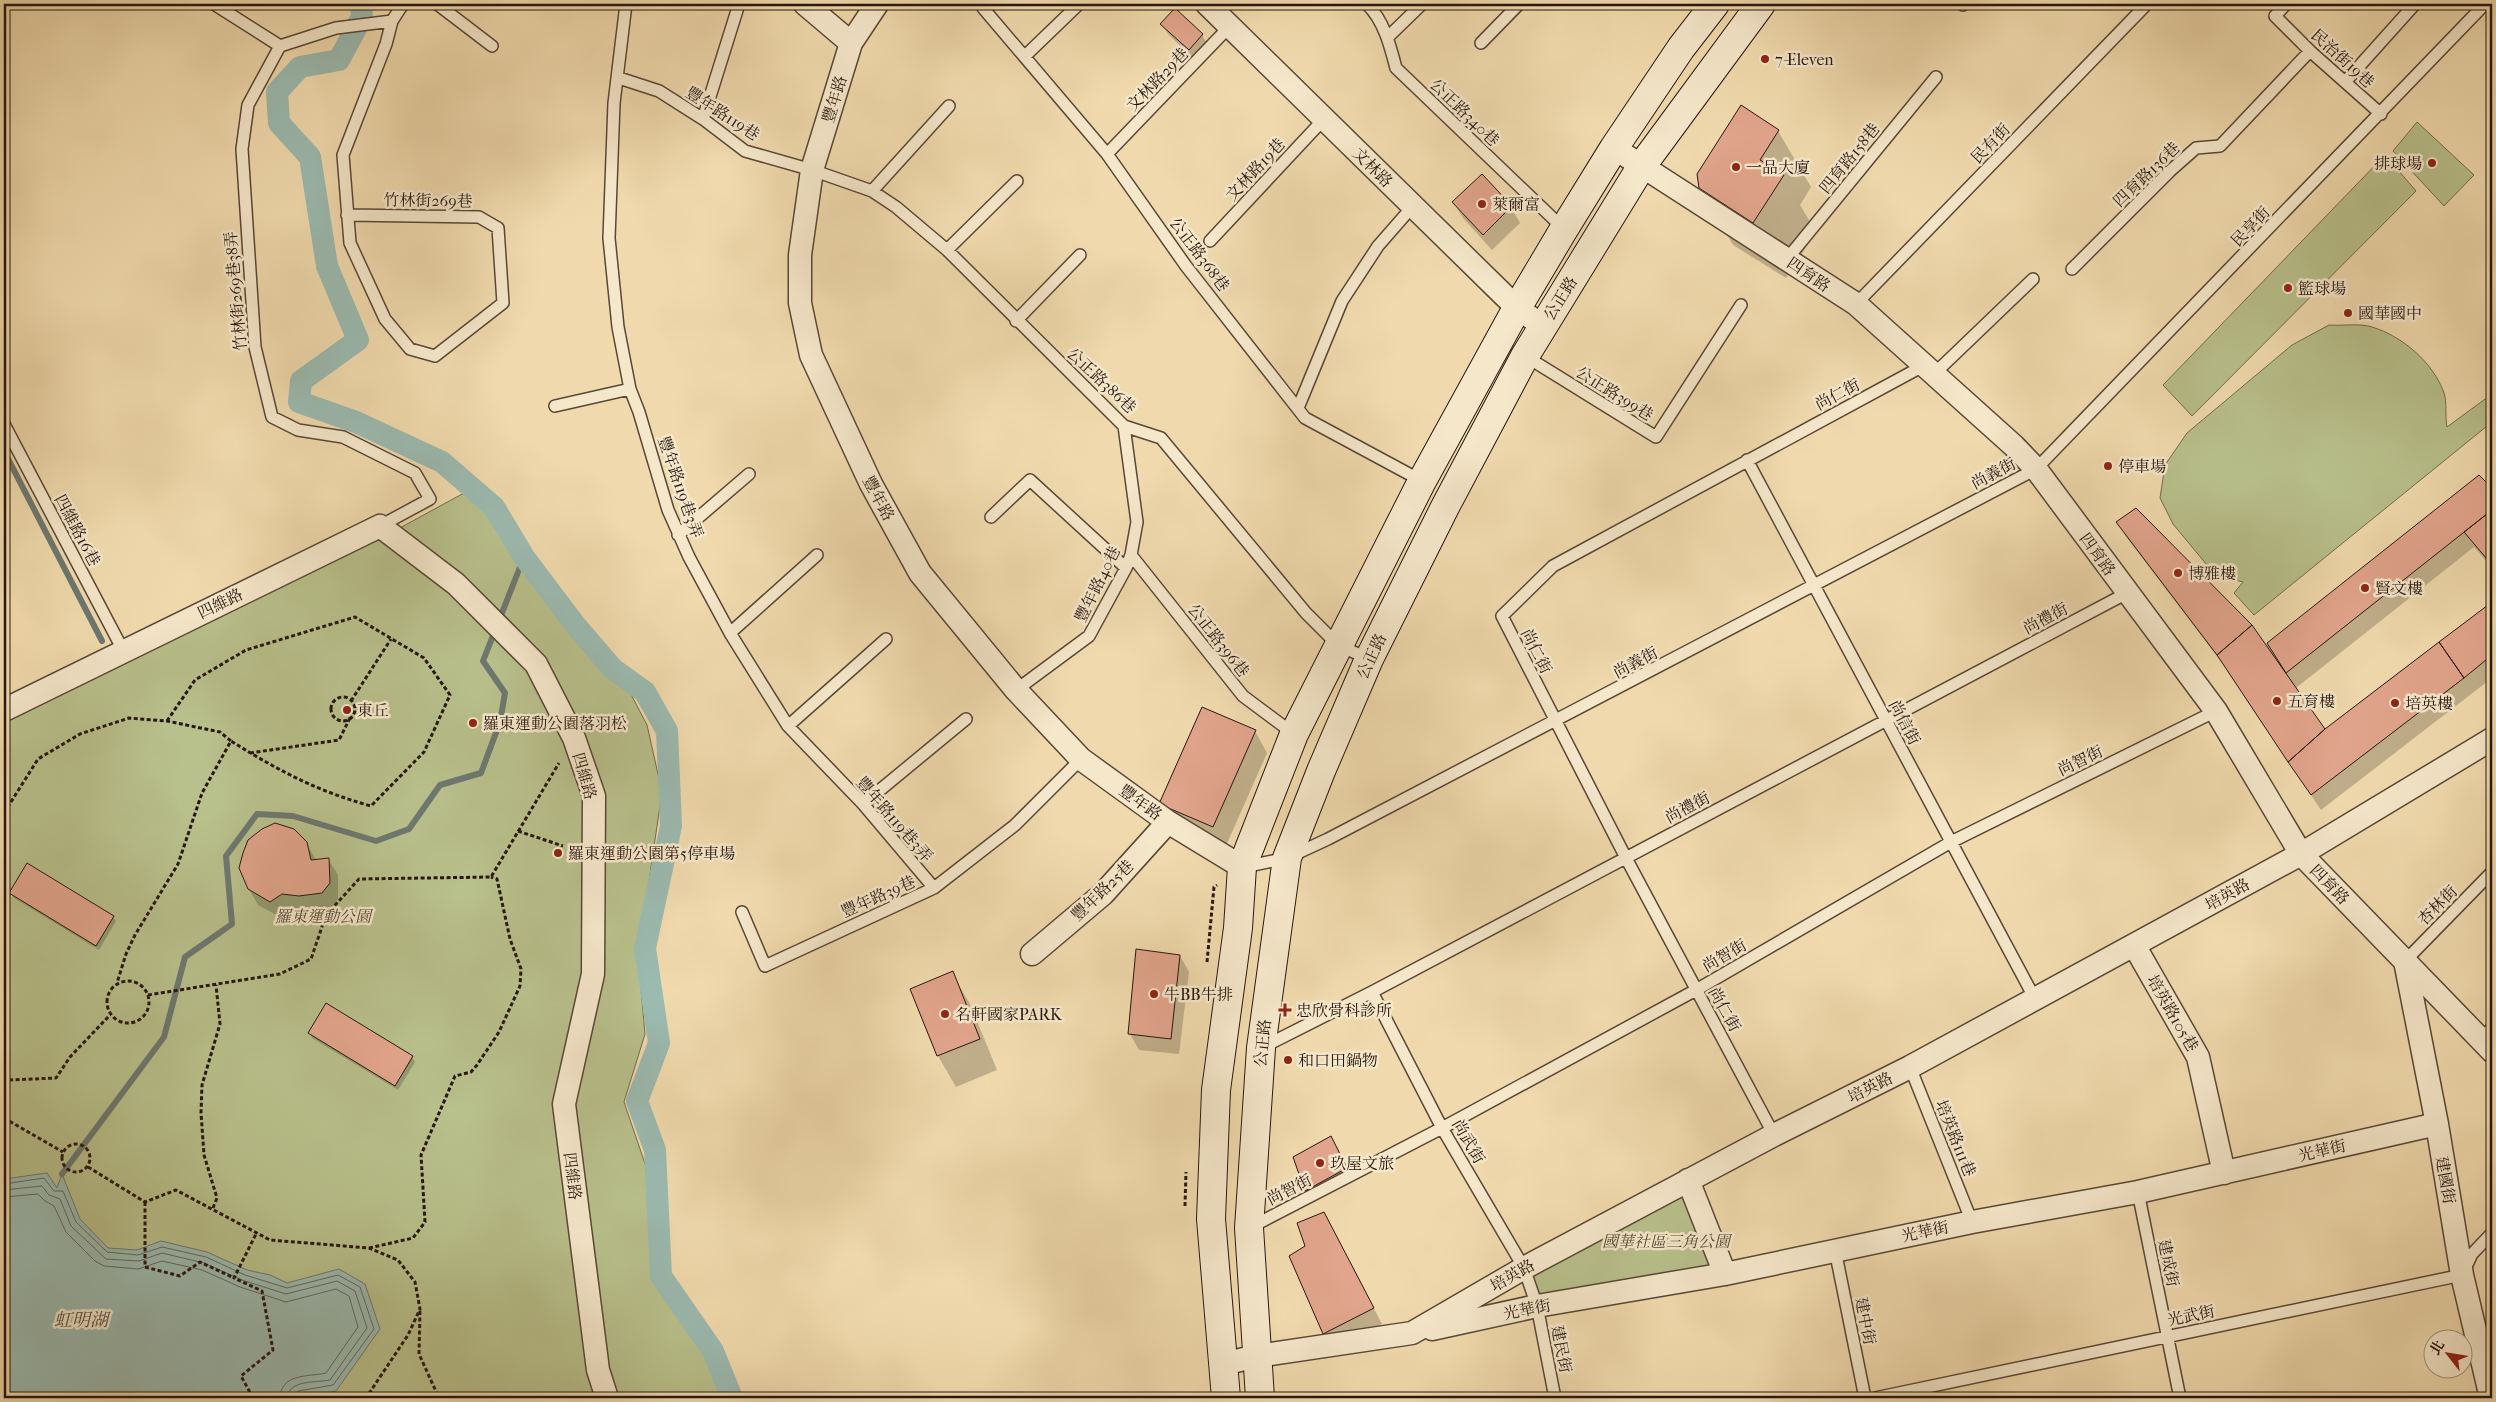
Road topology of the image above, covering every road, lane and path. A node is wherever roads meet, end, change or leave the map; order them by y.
1 (214, 4) edge
2 (403, 4) edge
3 (437, 4) edge
4 (626, 4) edge
5 (739, 4) edge
6 (806, 4) edge
7 (877, 4) edge
8 (1078, 4) edge
9 (1206, 4) edge
10 (1367, 4) edge
11 (1422, 4) edge
12 (1519, 4) edge
13 (1715, 4) edge
14 (1760, 4) edge
15 (2147, 4) edge
16 (2286, 4) edge
17 (2415, 4) edge
18 (2485, 4) edge
19 (983, 8) dead end
20 (386, 21) junction
21 (1230, 26) junction
22 (1388, 36) junction
23 (1481, 42) dead end
24 (851, 43) junction
25 (280, 46) junction
26 (492, 46) dead end
27 (2310, 51) junction
28 (1025, 56) junction
29 (1936, 77) dead end
30 (619, 78) junction
31 (2345, 82) junction
32 (949, 106) dead end
33 (2381, 114) junction
34 (703, 119) junction
35 (1324, 119) junction
36 (1614, 148) junction
37 (1107, 154) junction
38 (1642, 167) junction
39 (812, 170) junction
40 (1018, 181) dead end
41 (872, 190) junction
42 (1413, 206) junction
43 (347, 215) junction
44 (1564, 229) junction
45 (1210, 241) dead end
46 (947, 250) junction
47 (1080, 255) dead end
48 (1787, 258) junction
49 (2072, 269) dead end
50 (2034, 279) dead end
51 (1741, 304) dead end
52 (1856, 304) junction
53 (1517, 308) junction
54 (1016, 321) junction
55 (1543, 326) junction
56 (1525, 356) junction
57 (1928, 370) junction
58 (630, 389) junction
59 (555, 406) dead end
60 (1298, 408) junction
61 (4, 424) edge
62 (1124, 426) junction
63 (1747, 460) junction
64 (2036, 469) junction
65 (749, 474) dead end
66 (1422, 481) junction
67 (991, 517) dead end
68 (380, 526) junction
69 (678, 535) junction
70 (816, 555) dead end
71 (1131, 555) junction
72 (1126, 568) junction
73 (1814, 586) junction
74 (2127, 592) junction
75 (730, 633) junction
76 (886, 638) dead end
77 (392, 639) junction
78 (1338, 645) junction
79 (123, 650) junction
80 (1369, 659) junction
81 (1016, 690) junction
82 (351, 701) junction
83 (4, 710) edge
84 (2216, 711) junction
85 (350, 718) junction
86 (966, 719) dead end
87 (1886, 720) junction
88 (166, 721) junction
89 (1555, 722) junction
90 (788, 726) junction
91 (1294, 734) junction
92 (574, 738) junction
93 (2492, 739) edge
94 (231, 741) junction
95 (250, 753) junction
96 (1081, 759) junction
97 (863, 804) junction
98 (4, 814) edge
99 (1168, 822) junction
100 (518, 831) junction
101 (1951, 842) junction
102 (562, 846) dead end
103 (2301, 854) junction
104 (1288, 858) junction
105 (1626, 858) junction
106 (1242, 867) junction
107 (2492, 872) edge
108 (491, 877) junction
109 (934, 888) junction
110 (742, 912) dead end
111 (2134, 945) junction
112 (1032, 954) dead end
113 (2405, 961) junction
114 (117, 983) junction
115 (216, 985) junction
116 (1696, 990) junction
117 (1372, 992) junction
118 (148, 995) junction
119 (2035, 999) junction
120 (110, 1015) junction
121 (2488, 1039) edge
122 (1260, 1048) junction
123 (1910, 1067) junction
124 (4, 1084) edge
125 (4, 1118) edge
126 (2437, 1124) junction
127 (1442, 1128) junction
128 (1774, 1135) junction
129 (63, 1152) junction
130 (88, 1167) junction
131 (2224, 1173) junction
132 (1688, 1180) junction
133 (2138, 1192) junction
134 (145, 1202) junction
135 (212, 1208) junction
136 (1972, 1222) junction
137 (1249, 1228) junction
138 (257, 1232) junction
139 (2492, 1233) edge
140 (369, 1248) junction
141 (1835, 1250) junction
142 (1524, 1268) junction
143 (1725, 1274) junction
144 (2462, 1275) junction
145 (234, 1278) junction
146 (1537, 1306) junction
147 (420, 1309) junction
148 (1412, 1333) junction
149 (2167, 1337) junction
150 (1257, 1356) junction
151 (1223, 1364) junction
152 (253, 1398) edge
153 (366, 1398) edge
154 (439, 1398) edge
155 (607, 1398) edge
156 (680, 1398) edge
157 (706, 1398) edge
158 (1226, 1398) edge
159 (1260, 1398) edge
160 (1556, 1398) edge
161 (1865, 1398) edge
162 (1875, 1398) edge
163 (2180, 1398) edge
164 (2491, 1398) edge

1 - 25 lane
2 - 20 lane, 竹林街269巷
3 - 26 lane
4 - 30 lane, 豐年路119巷3弄
5 - 34 lane
6 - 24 street
7 - 24 street, 豐年路
8 - 28 lane
9 - 21 street, 文林路
10 - 22 lane, 公正路340巷
11 - 22 lane
12 - 23 lane
13 - 36 street, 公正路
14 - 38 street, 公正路
15 - 52 lane, 民有街
16 - 27 lane, 民治街19巷
17 - 31 lane
18 - 33 lane, 民享街
19 - 28 lane, 公正路368巷
20 - 25 lane
20 - 43 lane, 竹林街269巷
21 - 35 street, 文林路
21 - 37 lane, 文林路29巷
22 - 44 lane, 公正路340巷
24 - 39 street, 豐年路
25 - 68 lane, 竹林街269巷38弄
27 - 31 lane, 民治街19巷
27 - 49 lane, 四育路136巷
28 - 37 lane, 公正路368巷
29 - 48 lane, 四育路158巷
30 - 34 lane, 豐年路119巷
30 - 58 lane, 豐年路119巷3弄
31 - 33 lane, 民治街19巷
32 - 41 lane
33 - 64 lane, 民享街
34 - 39 lane, 豐年路119巷
35 - 42 street, 文林路
35 - 45 lane, 文林路19巷
36 - 38 street, 四育路
36 - 44 street, 公正路
37 - 60 lane, 公正路368巷
38 - 48 street, 四育路
38 - 55 street, 公正路
39 - 41 lane, 公正路386巷
39 - 81 street, 豐年路
40 - 46 lane
41 - 46 lane, 公正路386巷
42 - 53 street, 文林路
42 - 60 lane
43 - 43 lane, 竹林街269巷
44 - 53 street, 公正路
46 - 54 lane, 公正路386巷
47 - 54 lane
48 - 52 street, 四育路
50 - 57 lane
51 - 56 lane, 公正路399巷
52 - 57 street, 四育路
53 - 55 street, 文林路
53 - 66 street, 公正路
54 - 62 lane, 公正路386巷
55 - 56 street, 公正路
56 - 80 street, 公正路
57 - 63 lane, 尚仁街
57 - 64 street, 四育路
58 - 59 lane
58 - 69 lane, 豐年路119巷3弄
60 - 66 lane, 公正路368巷
61 - 79 lane, 四維路16巷
62 - 71 lane, 豐年路40巷
62 - 78 lane, 公正路386巷
63 - 73 lane, 尚信街
63 - 89 lane, 尚仁街
64 - 73 lane, 尚義街
64 - 74 street, 四育路
65 - 69 lane
66 - 78 street, 公正路
67 - 72 lane
68 - 79 street, 四維路
68 - 92 street, 四維路
69 - 75 lane, 豐年路119巷3弄
70 - 75 lane
71 - 72 lane, 豐年路40巷
71 - 91 lane, 公正路396巷
72 - 81 lane, 豐年路40巷
73 - 87 lane, 尚信街
73 - 89 lane, 尚義街
74 - 84 street, 四育路
74 - 87 lane, 尚禮街
75 - 90 lane, 豐年路119巷3弄
76 - 90 lane
77 - 82 path
77 - 88 path
77 - 95 path
78 - 80 lane, 公正路386巷
78 - 91 street, 公正路
79 - 83 street, 四維路
80 - 104 street, 公正路
81 - 96 street, 豐年路
82 - 85 path
82 - 85 path
84 - 101 lane, 尚智街
84 - 103 street, 四育路
85 - 95 path
86 - 97 lane
87 - 101 lane, 尚信街
87 - 105 lane, 尚禮街
88 - 94 path
88 - 98 path
89 - 104 lane, 尚義街
89 - 105 lane, 尚仁街
90 - 97 lane, 豐年路119巷3弄
91 - 106 street, 公正路
92 - 100 path
92 - 155 street, 四維路
93 - 103 street, 培英路
94 - 95 path
94 - 114 path
96 - 99 street, 豐年路
96 - 109 lane, 豐年路39巷
97 - 109 lane, 豐年路119巷3弄
99 - 106 street, 豐年路
99 - 112 street, 豐年路25巷
100 - 102 path
100 - 108 path
101 - 116 lane, 尚智街
101 - 119 lane, 尚信街
103 - 111 street, 培英路
103 - 113 street, 四育路
104 - 106 lane, 尚義街
104 - 122 street, 公正路
105 - 116 lane, 尚仁街
105 - 117 lane, 尚禮街
106 - 151 street, 公正路
107 - 113 lane, 杏林街
108 - 115 path
108 - 140 path
109 - 110 lane, 豐年路39巷
111 - 119 street, 培英路
111 - 131 street, 培英路105巷
113 - 121 street, 四育路
113 - 126 street, 建國街
114 - 118 path
114 - 120 path
115 - 118 path
115 - 135 path
116 - 127 lane, 尚智街
116 - 128 lane, 尚仁街
117 - 122 lane, 尚禮街
117 - 127 lane, 尚武街
118 - 120 path
119 - 123 street, 培英路
120 - 124 path
122 - 137 street, 公正路
123 - 128 street, 培英路
123 - 136 lane, 培英路111巷
125 - 129 path
126 - 131 street, 光華街
126 - 144 street, 建國街
127 - 137 lane, 尚智街
127 - 142 lane, 尚武街
128 - 132 street, 培英路
129 - 130 path
129 - 130 path
130 - 134 path
131 - 133 street, 光華街
132 - 142 street, 培英路
132 - 143 street
133 - 136 street, 光華街
133 - 149 lane, 建成街
134 - 135 path
134 - 145 path
135 - 138 path
136 - 141 street, 光華街
137 - 150 street, 公正路
138 - 140 path
138 - 145 path
139 - 144 lane
140 - 147 path
141 - 143 street, 光華街
141 - 161 lane, 建中街
142 - 146 lane, 尚武街
142 - 148 street, 培英路
143 - 146 street, 光華街
144 - 149 lane, 光武街
144 - 164 street, 建國街
145 - 152 path
146 - 148 street, 光華街
146 - 160 lane, 建民街
147 - 153 path
147 - 154 path
148 - 150 street, 培英路
149 - 162 lane, 光武街
149 - 163 lane, 建成街
150 - 151 street, 培英路
150 - 159 street, 公正路
151 - 158 street, 公正路
156 - 157 path

